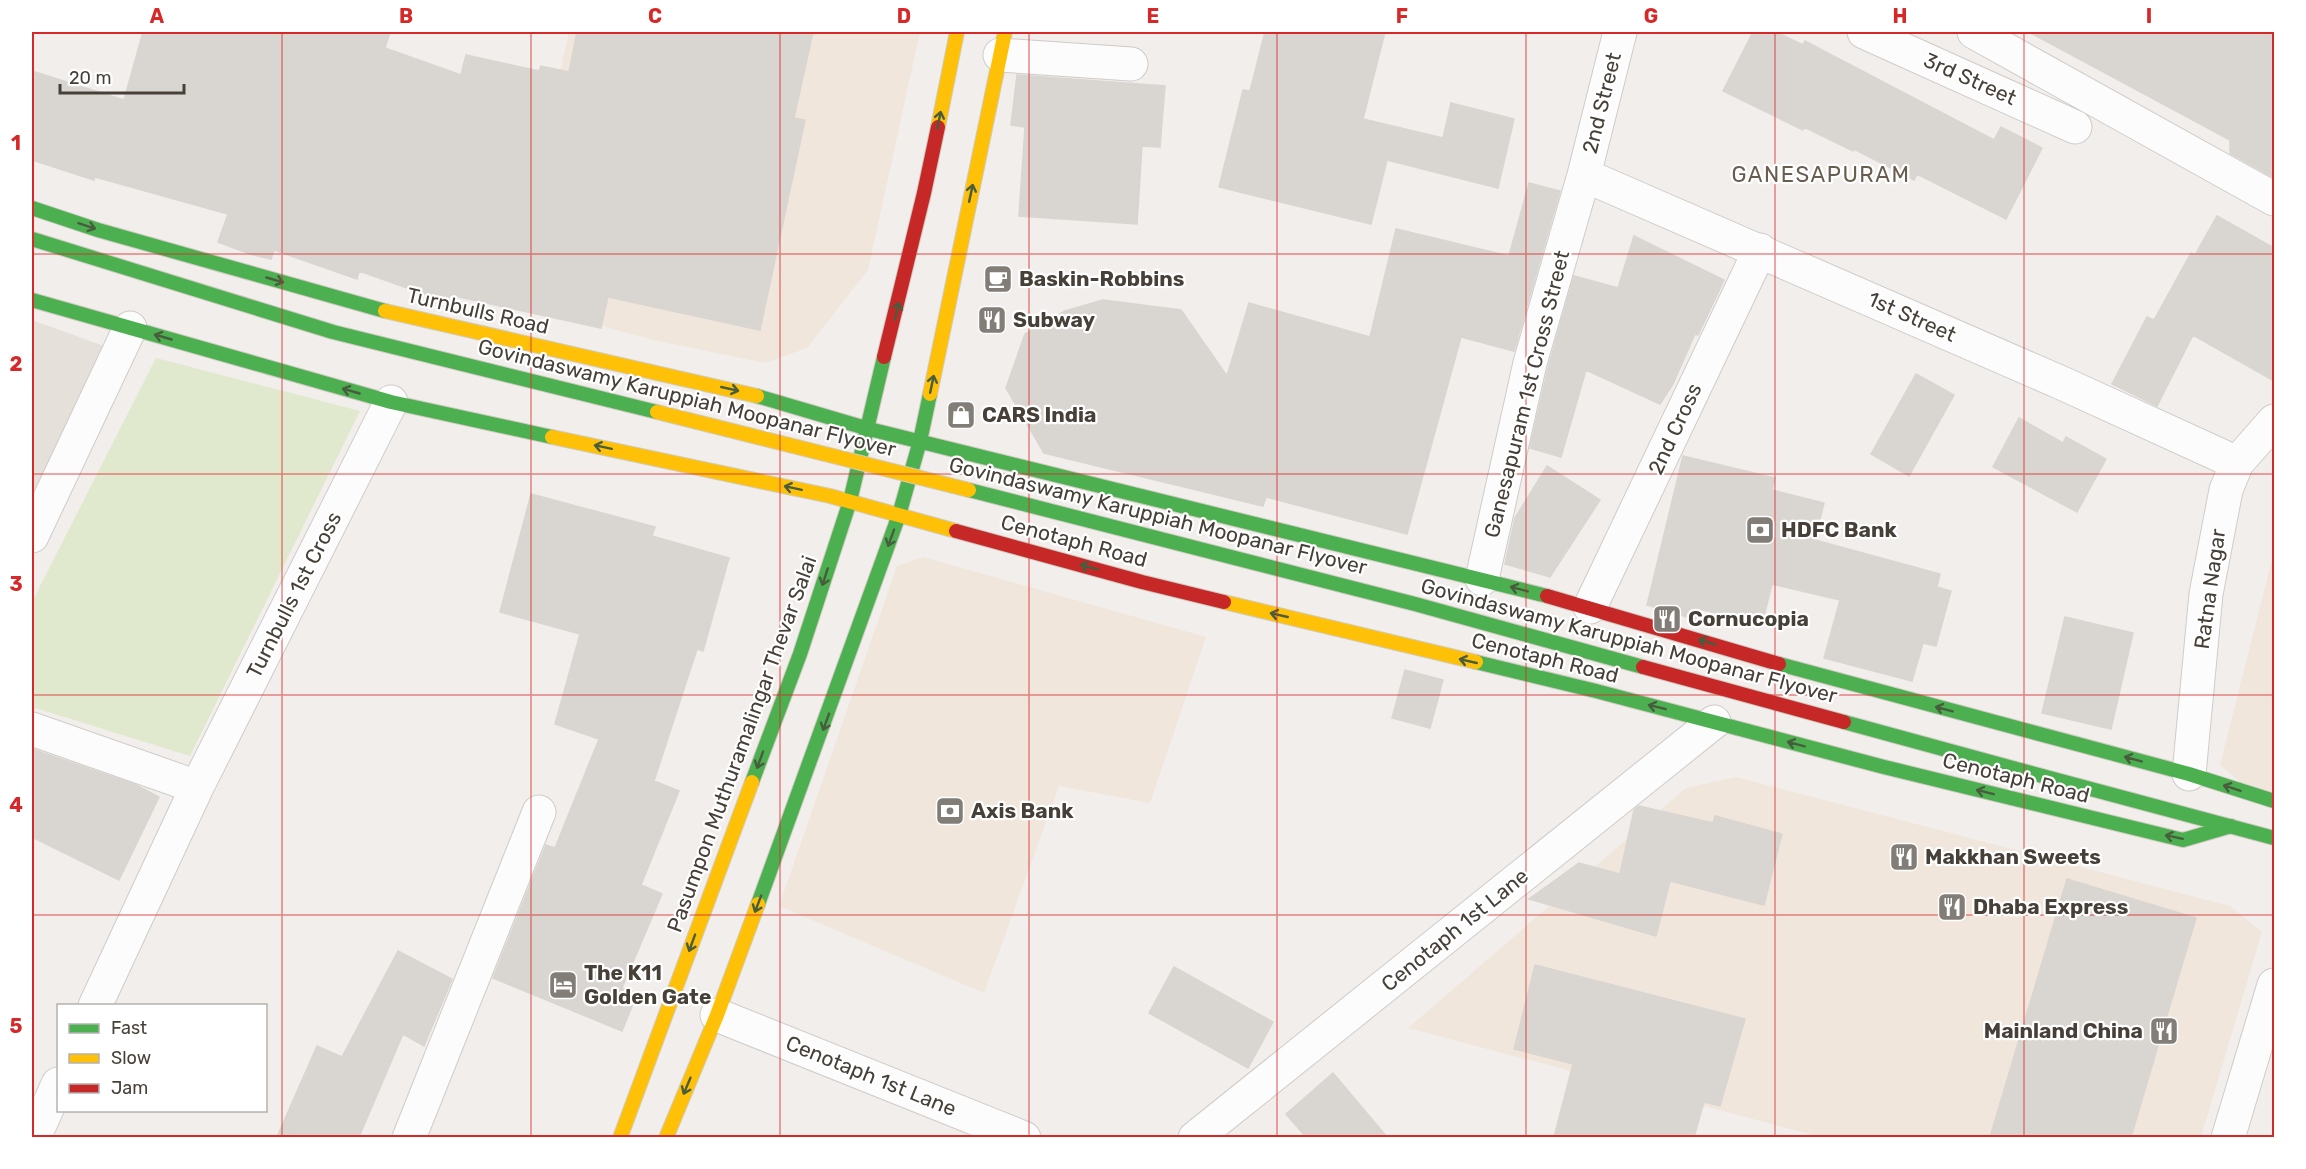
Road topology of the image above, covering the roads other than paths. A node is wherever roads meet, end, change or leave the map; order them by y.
1 (957, 32) edge
2 (1620, 32) edge
3 (1864, 32) edge
4 (1974, 32) edge
5 (1002, 43) edge
6 (1131, 64) dead end
7 (2076, 127) dead end
8 (1584, 175) junction
9 (2274, 199) edge
10 (32, 208) edge
11 (32, 239) edge
12 (1760, 250) junction
13 (32, 300) edge
14 (130, 328) junction
15 (391, 402) junction
16 (2274, 421) edge
17 (869, 429) junction
18 (845, 433) junction
19 (920, 441) junction
20 (936, 457) junction
21 (2237, 464) junction
22 (832, 485) junction
23 (927, 489) dead end
24 (850, 501) junction
25 (899, 516) junction
26 (32, 536) edge
27 (1482, 579) junction
28 (1590, 608) junction
29 (1714, 722) junction
30 (32, 729) edge
31 (2189, 774) junction
32 (197, 787) junction
33 (2274, 801) edge
34 (539, 812) dead end
35 (2231, 826) junction
36 (2274, 838) edge
37 (2274, 986) edge
38 (95, 1004) edge
39 (717, 1015) junction
40 (57, 1086) edge
41 (34, 1137) edge
42 (409, 1137) edge
43 (620, 1137) edge
44 (666, 1137) edge
45 (1024, 1137) edge
46 (1195, 1137) edge
47 (2228, 1137) edge

17 -> 1 street, Pasumpon Muthuramalingar Thevar Salai
2 - 8 street, 2nd Street
3 - 7 street, 3rd Street
4 - 9 street
5 - 6 street
19 -> 5 street
8 - 12 street, 1st Street
8 - 27 street, Ganesapuram 1st Cross Street
10 -> 18 street, Turnbulls Road
11 - 35 street, Govindaswamy Karuppiah Moopanar Flyover, bridge
12 - 21 street, 1st Street
12 - 28 street, 2nd Cross
13 - 14 street
15 -> 14 street
14 - 26 street
22 -> 15 street
15 - 32 street, Turnbulls 1st Cross
16 - 21 street, Ratna Nagar
17 - 18 street, Turnbulls Road
17 - 19 street, Turnbulls Road
17 - 24 street, Pasumpon Muthuramalingar Thevar Salai
18 - 22 street
19 - 20 street
19 - 25 street
20 - 23 street
20 - 27 street
21 - 31 street, Ratna Nagar
22 - 24 street
24 - 25 street, Cenotaph Road
24 -> 43 street, Pasumpon Muthuramalingar Thevar Salai
29 -> 25 street, Cenotaph Road
25 -> 39 street
28 -> 27 street
31 -> 28 street
35 -> 29 street, Cenotaph Road
29 - 46 street, Cenotaph 1st Lane
30 - 32 street
33 -> 31 street
32 - 38 street, Turnbulls 1st Cross
34 - 42 street
35 - 36 street, Govindaswamy Karuppiah Moopanar Flyover
37 - 47 street
39 -> 44 street
39 - 45 street, Cenotaph 1st Lane
40 - 41 street

